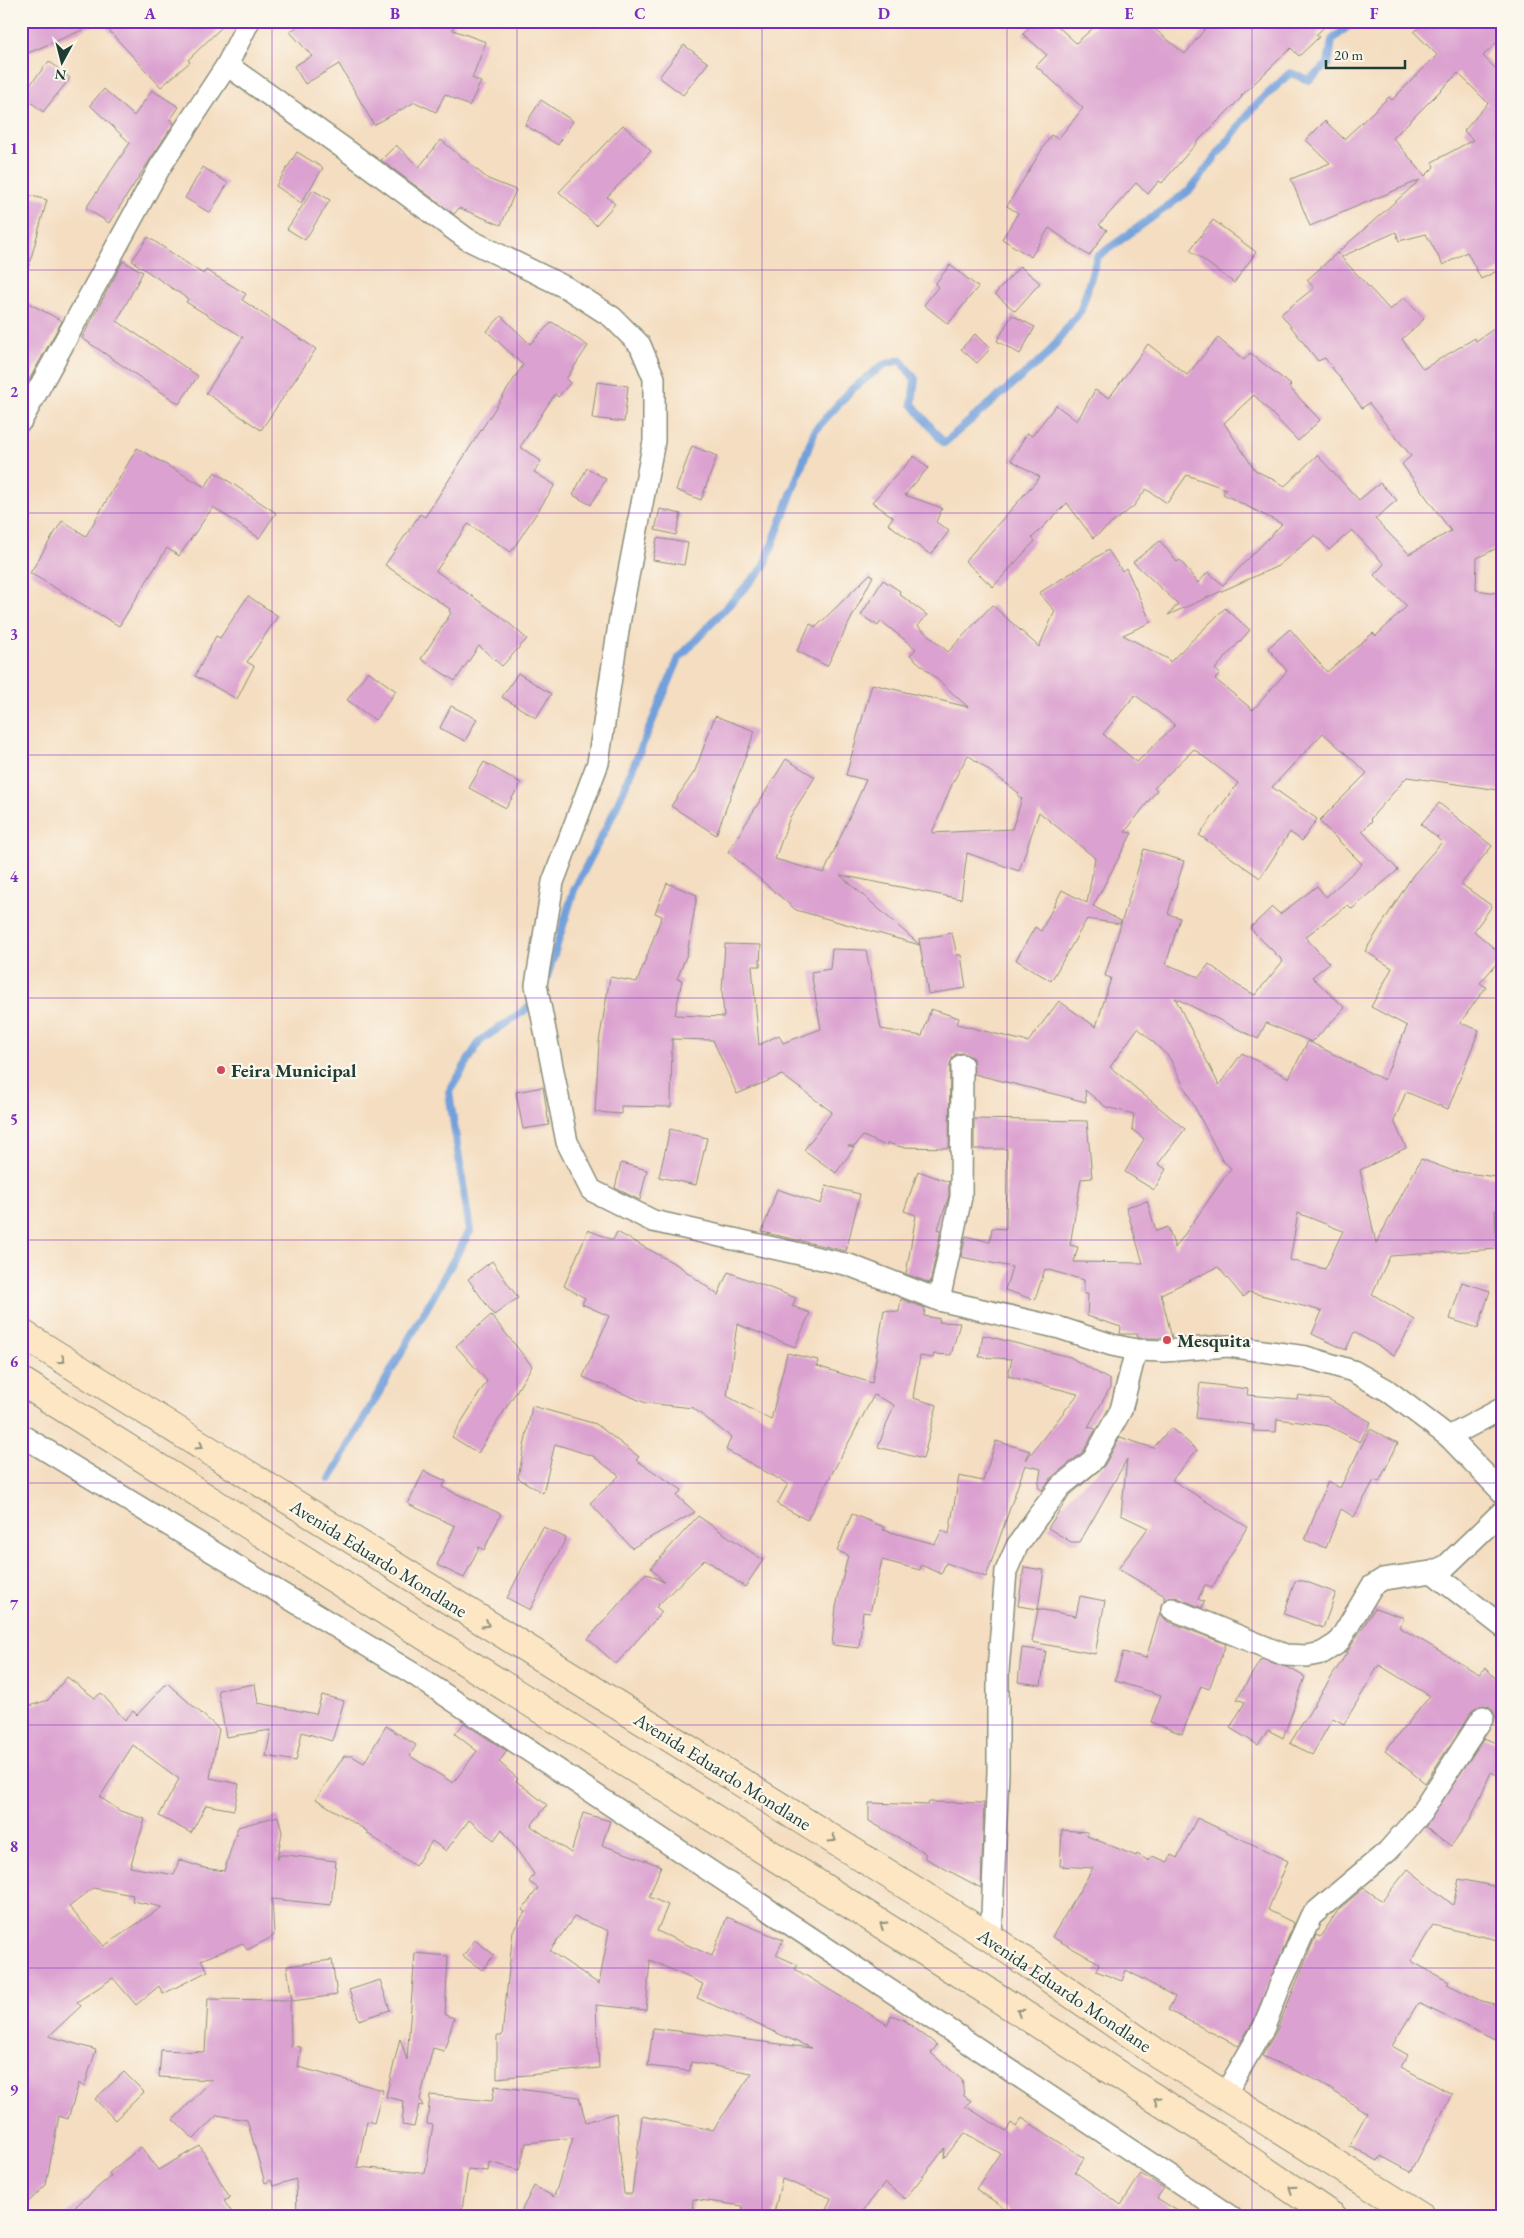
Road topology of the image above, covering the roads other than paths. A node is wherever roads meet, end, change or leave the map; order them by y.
1 (250, 21) edge
2 (227, 65) junction
3 (21, 421) edge
4 (962, 1066) dead end
5 (939, 1300) junction
6 (21, 1333) edge
7 (1136, 1350) junction
8 (21, 1381) edge
9 (1503, 1408) edge
10 (21, 1435) edge
11 (1449, 1437) junction
12 (1503, 1493) edge
13 (1503, 1511) edge
14 (1432, 1572) junction
15 (1172, 1609) dead end
16 (1503, 1627) edge
17 (1483, 1716) dead end
18 (991, 1938) junction
19 (1224, 2096) junction
20 (1231, 2217) edge
21 (1333, 2217) edge
22 (1421, 2217) edge

1 - 2 street
2 - 3 street
2 - 5 street
4 - 5 street
5 - 7 street
6 -> 18 main road, Avenida Eduardo Mondlane
7 - 11 street
7 - 18 street
21 -> 8 main road
9 - 11 street
10 - 20 street
11 - 12 street
13 - 14 street
14 - 15 street
14 - 16 street
17 - 19 street
18 - 19 main road, Avenida Eduardo Mondlane
19 - 22 main road, Avenida Eduardo Mondlane

